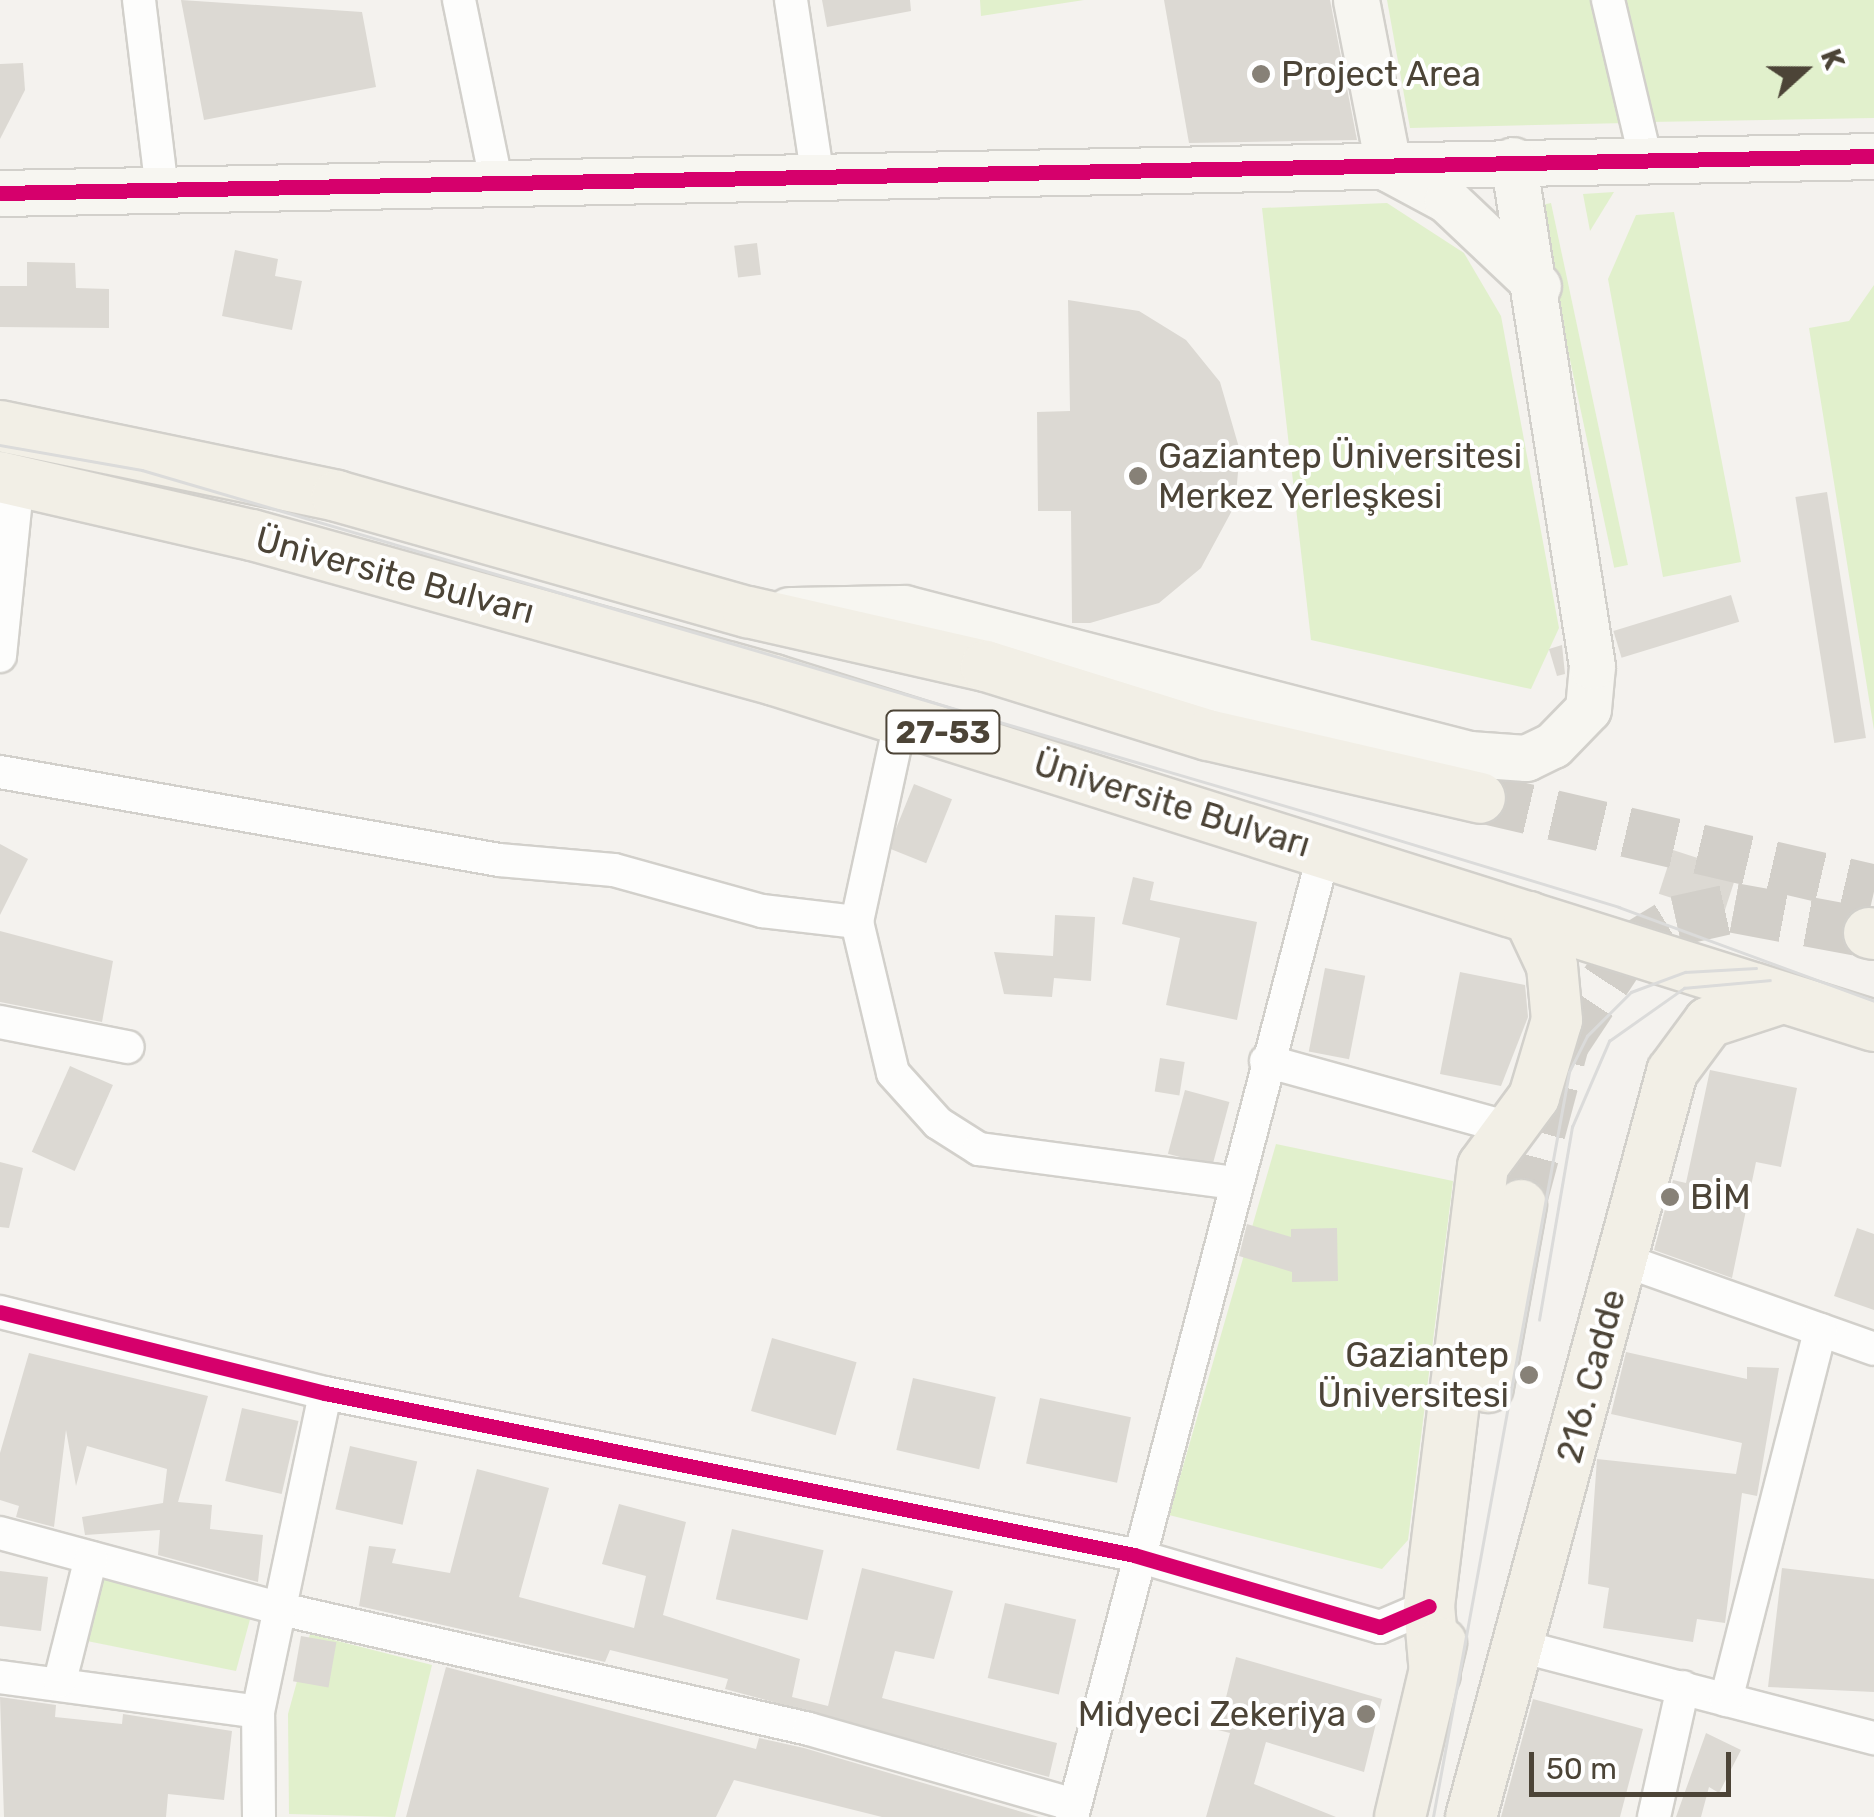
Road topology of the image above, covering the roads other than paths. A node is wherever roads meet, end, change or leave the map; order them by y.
1 (139, 0) edge
2 (460, 0) edge
3 (791, 0) edge
4 (1356, 0) edge
5 (1608, 0) edge
6 (1874, 156) edge
7 (1512, 160) junction
8 (1646, 162) junction
9 (1389, 169) junction
10 (818, 179) junction
11 (497, 185) junction
12 (162, 190) junction
13 (0, 193) edge
14 (1539, 288) junction
15 (0, 426) edge
16 (9, 478) edge
17 (763, 611) junction
18 (0, 656) edge
19 (901, 718) junction
20 (0, 772) edge
21 (1480, 798) tunnel mouth
22 (1324, 852) junction
23 (1529, 917) junction
24 (857, 922) junction
25 (1783, 999) junction
26 (0, 1022) edge
27 (1874, 1026) edge
28 (128, 1047) dead end
29 (1266, 1061) junction
30 (1510, 1128) junction
31 (1234, 1183) junction
32 (1521, 1205) tunnel mouth
33 (1622, 1260) junction
34 (0, 1312) edge
35 (1820, 1330) junction
36 (1874, 1349) edge
37 (325, 1393) junction
38 (0, 1533) edge
39 (1134, 1556) junction
40 (91, 1558) junction
41 (1429, 1606) junction
42 (282, 1610) junction
43 (1516, 1644) junction
44 (1436, 1674) junction
45 (0, 1677) edge
46 (60, 1681) junction
47 (1683, 1687) junction
48 (1726, 1700) junction
49 (258, 1712) junction
50 (1874, 1738) edge
51 (1073, 1811) edge
52 (259, 1817) edge
53 (1400, 1817) edge
54 (1471, 1817) edge
55 (1654, 1817) edge

1 - 12 street
2 - 11 street
3 - 10 street
4 - 9 street
5 - 8 street
6 - 8 street
7 - 8 street
7 - 9 street
7 - 14 street
9 - 10 street
9 - 14 street
10 - 11 street
11 - 12 street
12 - 13 street
14 - 17 street
15 - 17 main road, Üniversite Bulvarı
16 - 18 street
16 - 19 main road, Üniversite Bulvarı / 27-53
17 - 21 main road, Üniversite Bulvarı
19 - 22 main road, Üniversite Bulvarı / 27-53
19 - 24 street
20 - 24 street
22 - 23 main road, Üniversite Bulvarı / 27-53
22 - 29 street
23 - 25 main road, Üniversite Bulvarı / 27-53
23 - 30 main road
24 - 31 street
25 - 27 main road, Üniversite Bulvarı / 27-53
25 - 33 main road, 216. Cadde
26 - 28 street
29 - 30 street
29 - 31 street
30 - 41 main road
31 - 39 street
32 - 44 main road
33 - 35 street
33 - 43 main road, 216. Cadde
34 - 37 street
35 - 36 street
35 - 48 street
37 - 39 street
37 - 42 street
38 - 40 street
39 - 41 street
39 - 51 street
40 - 42 street
40 - 46 street
41 - 44 main road
42 - 49 street
42 - 51 street
43 - 47 street
43 - 54 main road, 216. Cadde
44 - 53 main road
45 - 46 street
46 - 49 street
47 - 48 street
47 - 55 street
48 - 50 street
49 - 52 street

